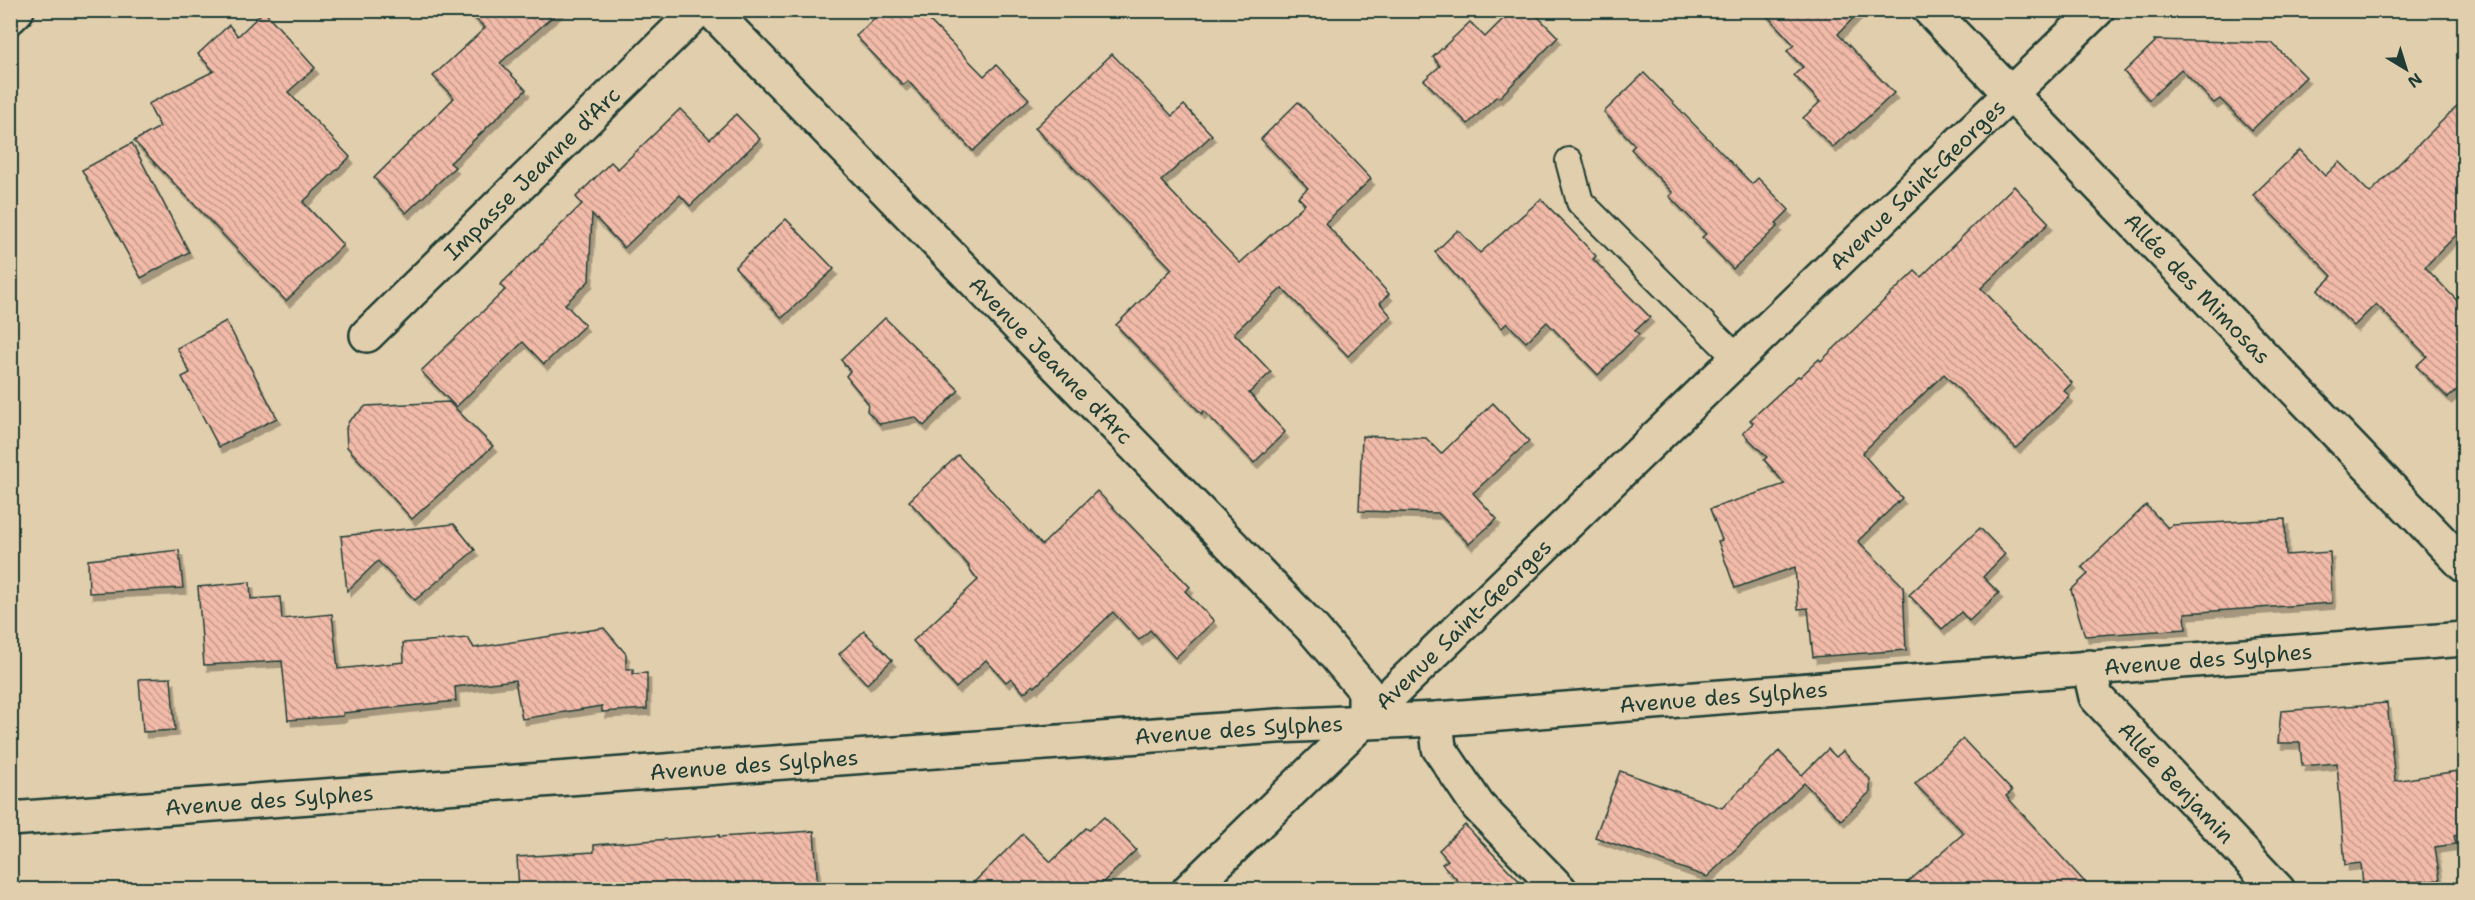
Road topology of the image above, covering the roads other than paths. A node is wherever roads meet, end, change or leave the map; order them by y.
1 (17, 10) edge
2 (698, 10) edge
3 (711, 10) edge
4 (1930, 10) edge
5 (2097, 10) edge
6 (10, 17) edge
7 (2011, 94) junction
8 (1569, 161) dead end
9 (367, 335) dead end
10 (1738, 359) junction
11 (2464, 565) edge
12 (2464, 639) edge
13 (2089, 667) junction
14 (1436, 719) junction
15 (1365, 720) junction
16 (10, 819) edge
17 (1189, 890) edge
18 (1560, 890) edge
19 (2278, 890) edge

1 - 6 street
2 - 9 street, Impasse Jeanne d'Arc
3 - 15 street, Avenue Jeanne d'Arc
4 - 7 street, Allée des Mimosas
5 - 7 street, Avenue Saint-Georges
7 - 10 street, Avenue Saint-Georges
7 - 11 street, Allée des Mimosas
8 - 10 lane
10 - 15 street, Avenue Saint-Georges
12 - 13 street, Avenue des Sylphes
13 - 14 street, Avenue des Sylphes
13 - 19 street, Allée Benjamin
14 - 15 street, Avenue des Sylphes
14 - 18 street
15 - 16 street, Avenue des Sylphes
15 - 17 street, Avenue Saint-Georges

